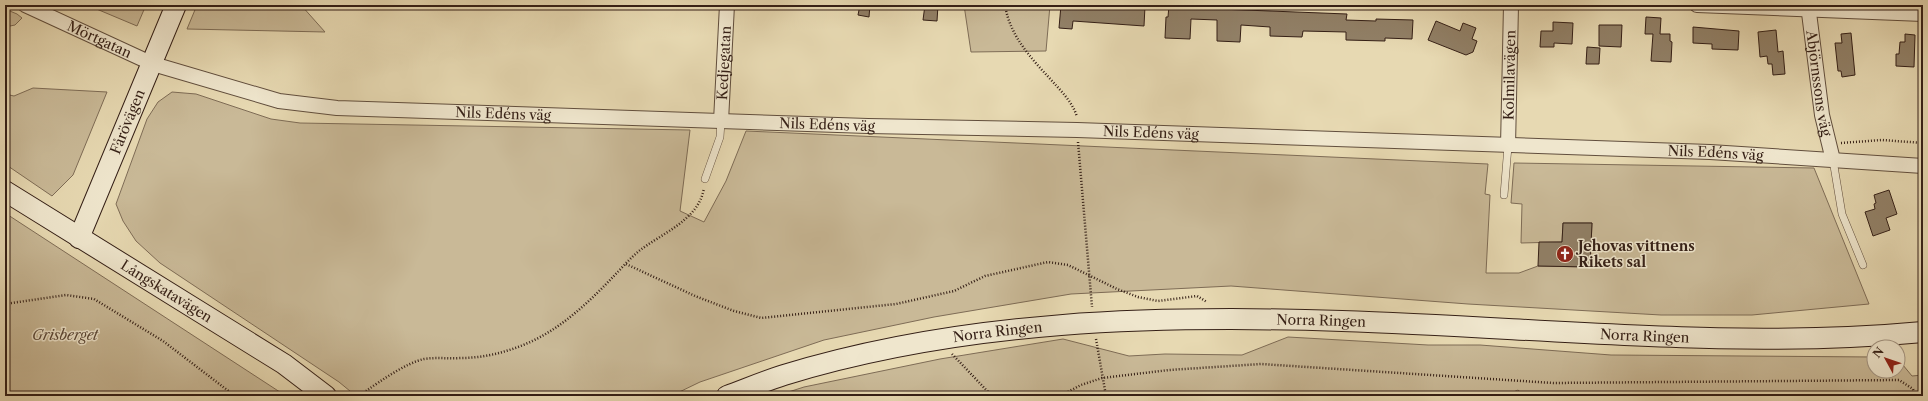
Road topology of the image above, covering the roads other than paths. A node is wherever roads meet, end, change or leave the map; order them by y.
1 (25, 5) edge
2 (176, 5) edge
3 (727, 5) edge
4 (1511, 5) edge
5 (1697, 5) edge
6 (1808, 7) edge
7 (1923, 14) edge
8 (153, 64) junction
9 (721, 121) junction
10 (1508, 146) junction
11 (1832, 160) junction
12 (1923, 166) edge
13 (705, 179) road end
14 (5, 191) edge
15 (1504, 195) dead end
16 (79, 238) junction
17 (1863, 266) dead end
18 (1923, 332) edge
19 (326, 396) edge
20 (728, 396) edge

1 - 8 street, Mörtgatan
2 - 8 main road, Fårövägen
3 - 9 street, Kedjegatan
4 - 10 street, Kolmilavägen
5 - 6 street
6 - 7 street
6 - 11 street, Abjörnssons väg
8 - 9 street, Nils Edéns väg
8 - 16 main road, Fårövägen
9 - 10 street, Nils Edéns väg
9 - 13 lane
10 - 11 street, Nils Edéns väg
10 - 15 lane
11 - 12 street, Nils Edéns väg
11 - 17 lane
14 - 16 main road, Långskatavägen
16 - 19 main road, Långskatavägen
18 - 20 main road, Norra Ringen

